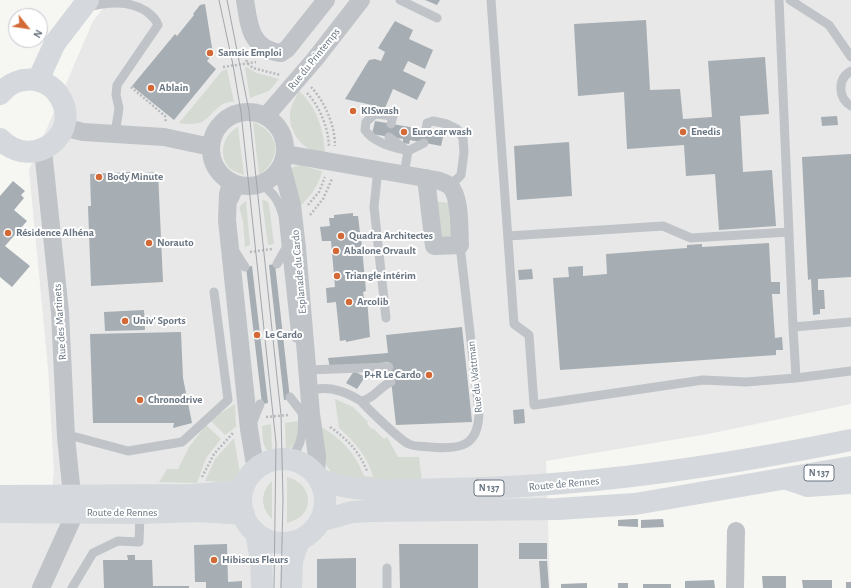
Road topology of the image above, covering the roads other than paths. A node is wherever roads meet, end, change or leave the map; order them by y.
1 (245, 0) edge
2 (361, 0) edge
3 (400, 0) edge
4 (491, 0) edge
5 (779, 0) edge
6 (790, 0) edge
7 (320, 3) edge
8 (84, 4) edge
9 (437, 18) dead end
10 (307, 24) junction
11 (851, 57) edge
12 (315, 59) junction
13 (851, 71) edge
14 (38, 80) junction
15 (0, 94) edge
16 (851, 106) edge
17 (266, 116) junction
18 (391, 124) dead end
19 (63, 127) junction
20 (426, 130) dead end
21 (115, 134) junction
22 (389, 137) dead end
23 (424, 143) dead end
24 (211, 146) junction
25 (4, 147) edge
26 (43, 150) junction
27 (408, 151) junction
28 (284, 161) junction
29 (378, 169) junction
30 (404, 174) junction
31 (426, 178) junction
32 (235, 184) junction
33 (262, 184) junction
34 (450, 186) junction
35 (789, 232) junction
36 (508, 236) junction
37 (460, 245) junction
38 (286, 248) junction
39 (236, 253) junction
40 (277, 264) dead end
41 (245, 267) dead end
42 (214, 292) dead end
43 (386, 318) dead end
44 (851, 322) edge
45 (793, 327) junction
46 (389, 367) dead end
47 (307, 370) junction
48 (851, 371) edge
49 (796, 378) junction
50 (391, 382) dead end
51 (310, 396) junction
52 (290, 397) dead end
53 (361, 401) junction
54 (260, 404) dead end
55 (302, 414) junction
56 (254, 418) junction
57 (66, 437) junction
58 (851, 440) edge
59 (288, 459) junction
60 (262, 465) junction
61 (851, 467) edge
62 (318, 477) junction
63 (786, 479) junction
64 (851, 483) edge
65 (243, 489) junction
66 (0, 496) edge
67 (73, 504) junction
68 (0, 512) edge
69 (140, 513) junction
70 (244, 514) junction
71 (320, 521) junction
72 (736, 531) dead end
73 (256, 533) junction
74 (299, 540) junction
75 (386, 568) dead end
76 (41, 588) edge
77 (72, 588) edge
78 (262, 588) edge
79 (291, 588) edge
80 (387, 588) edge
81 (736, 588) edge

1 - 10 street
2 - 12 street, Rue du Printemps
3 - 9 lane
4 - 36 lane
5 - 35 lane
6 - 11 lane
7 - 10 street
8 - 14 main road
8 - 21 lane
10 - 12 street
12 - 17 street, Rue du Printemps
13 - 16 lane
14 - 15 main road
14 - 19 main road
17 - 24 street
17 - 28 street
18 - 27 lane
19 - 21 street
19 - 26 main road
20 - 34 lane
21 - 24 street
22 - 27 lane
23 - 27 lane
24 - 32 street
25 - 26 main road
26 - 57 street, Rue des Martinets
27 - 30 lane
28 - 29 street
28 - 33 street
28 - 47 street, Esplanade du Cardo
29 - 30 street
29 - 43 lane
30 - 31 street
31 - 34 street
31 - 37 street
32 - 33 street
32 - 39 lane
32 - 60 street
33 - 38 lane, Esplanade du Cardo
34 - 37 street, Rue du Wattman
35 - 36 lane
35 - 45 lane
36 - 49 lane
37 - 53 lane, Rue du Wattman
38 - 40 lane
38 - 55 lane, Esplanade du Cardo
39 - 41 lane
39 - 56 lane
42 - 57 lane
44 - 45 lane
45 - 49 lane
46 - 47 lane
47 - 51 street, Esplanade du Cardo
48 - 49 lane
50 - 53 lane
51 - 53 lane, Rue du Wattman
51 - 62 street, Esplanade du Cardo
52 - 55 lane
54 - 56 lane
55 - 59 lane, Esplanade du Cardo
56 - 60 lane
57 - 67 street, Rue des Martinets
58 - 62 main road, Route de Rennes / N 137
59 - 60 main road
59 - 62 main road
60 - 65 main road
61 - 63 main road, N 137
62 - 71 main road
63 - 64 main road
63 - 71 main road, Route de Rennes / N 137
65 - 67 main road, Route de Rennes
65 - 70 main road
66 - 67 main road, Route de Rennes
67 - 68 main road, Route de Rennes
67 - 69 main road, Route de Rennes
67 - 76 street
69 - 70 main road, Route de Rennes
69 - 77 lane
70 - 73 main road
71 - 74 main road
72 - 81 street
73 - 74 main road
73 - 78 main road
74 - 79 main road
75 - 80 lane

